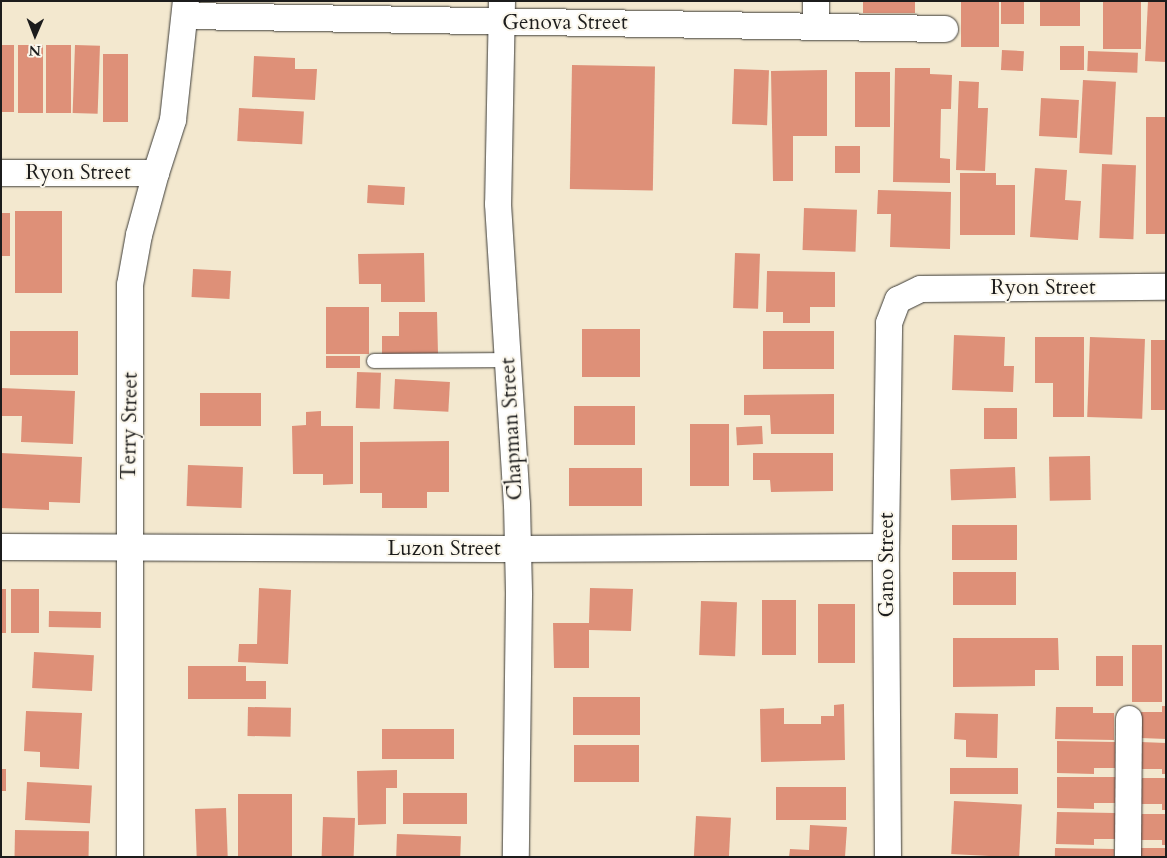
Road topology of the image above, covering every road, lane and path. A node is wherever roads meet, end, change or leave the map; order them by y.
1 (186, 9) edge
2 (502, 12) edge
3 (816, 14) edge
4 (945, 29) dead end
5 (1, 173) edge
6 (156, 173) junction
7 (1166, 287) edge
8 (921, 289) joint
9 (508, 360) junction
10 (374, 361) dead end
11 (886, 546) junction
12 (1, 547) edge
13 (130, 547) junction
14 (518, 549) junction
15 (1129, 719) dead end
16 (130, 857) edge
17 (516, 857) edge
18 (888, 857) edge
19 (1128, 857) edge

1 - 2 street, Genova Street
1 - 6 street, Terry Street
2 - 3 street, Genova Street
2 - 9 street, Chapman Street
3 - 4 street, Genova Street
5 - 6 street, Ryon Street
6 - 13 street, Terry Street
7 - 8 street, Ryon Street
8 - 11 street, Gano Street
9 - 10 lane
9 - 14 street, Chapman Street
11 - 14 street, Luzon Street
11 - 18 street, Gano Street
12 - 13 street, Luzon Street
13 - 14 street, Luzon Street
13 - 16 street, Terry Street
14 - 17 street, Chapman Street
15 - 19 street

